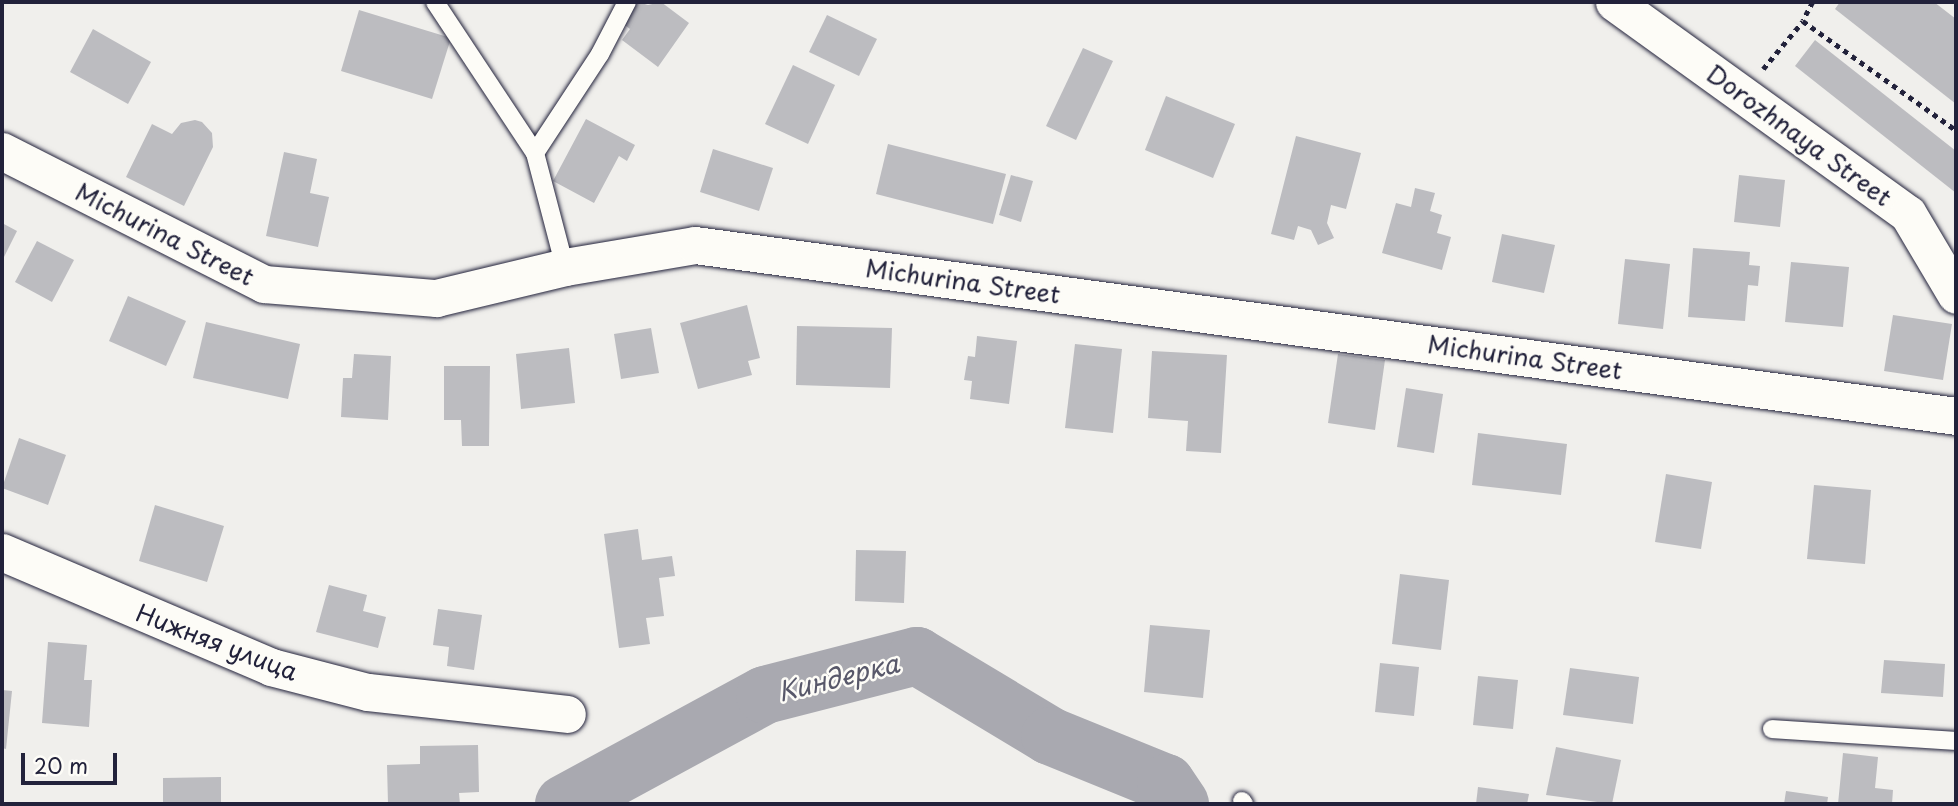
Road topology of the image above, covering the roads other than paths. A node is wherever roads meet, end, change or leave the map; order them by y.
1 (435, 2) edge
2 (627, 2) edge
3 (1614, 2) edge
4 (2, 152) edge
5 (535, 153) junction
6 (565, 267) junction
7 (1956, 295) edge
8 (1956, 416) edge
9 (2, 552) edge
10 (567, 714) dead end
11 (1772, 729) dead end
12 (1956, 741) edge

1 - 5 lane
2 - 5 lane
3 - 7 street, Dorozhnaya Street
4 - 6 street, Michurina Street
5 - 6 lane
6 - 8 street, Michurina Street
9 - 10 street, Нижняя улица
11 - 12 lane

